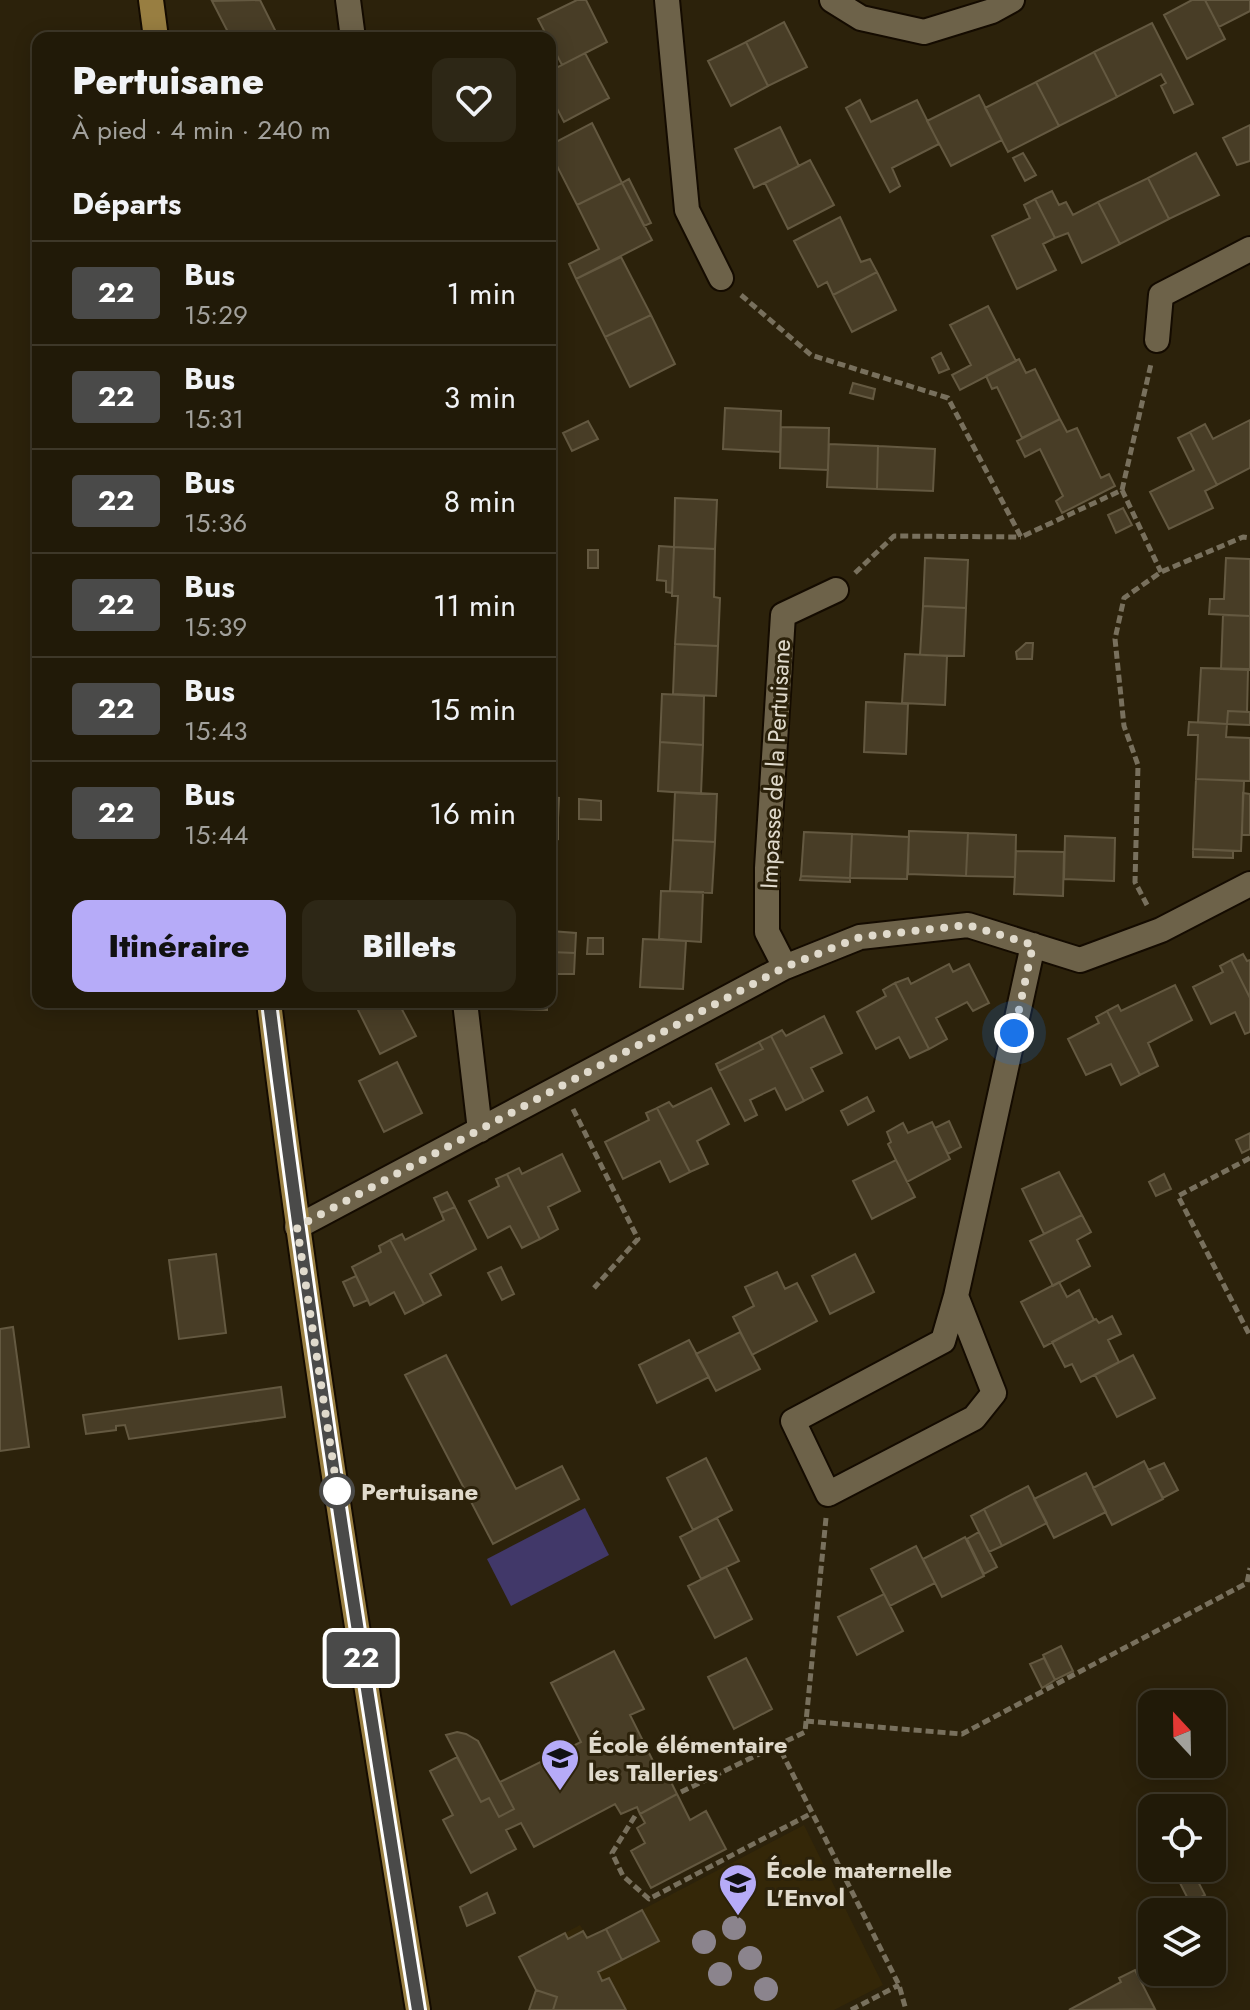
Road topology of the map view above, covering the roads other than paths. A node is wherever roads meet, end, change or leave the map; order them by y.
1 (151, 0) edge
2 (348, 0) edge
3 (667, 0) edge
4 (832, 0) edge
5 (1012, 0) edge
6 (155, 32) edge
7 (352, 32) edge
8 (1250, 249) edge
9 (721, 278) road end
10 (1157, 340) road end
11 (836, 590) road end
12 (1250, 884) edge
13 (1033, 945) junction
14 (785, 967) junction
15 (270, 1008) edge
16 (466, 1008) edge
17 (480, 1130) junction
18 (297, 1227) junction
19 (956, 1296) junction
20 (418, 2010) edge

1 - 6 main road
2 - 7 street
3 - 9 street
4 - 5 street
8 - 10 street
11 - 14 street, Impasse de la Pertuisane
12 - 13 street
13 - 14 street
13 - 19 street
14 - 17 street
15 - 18 main road
16 - 17 street
17 - 18 street
18 - 20 main road
19 - 19 street

